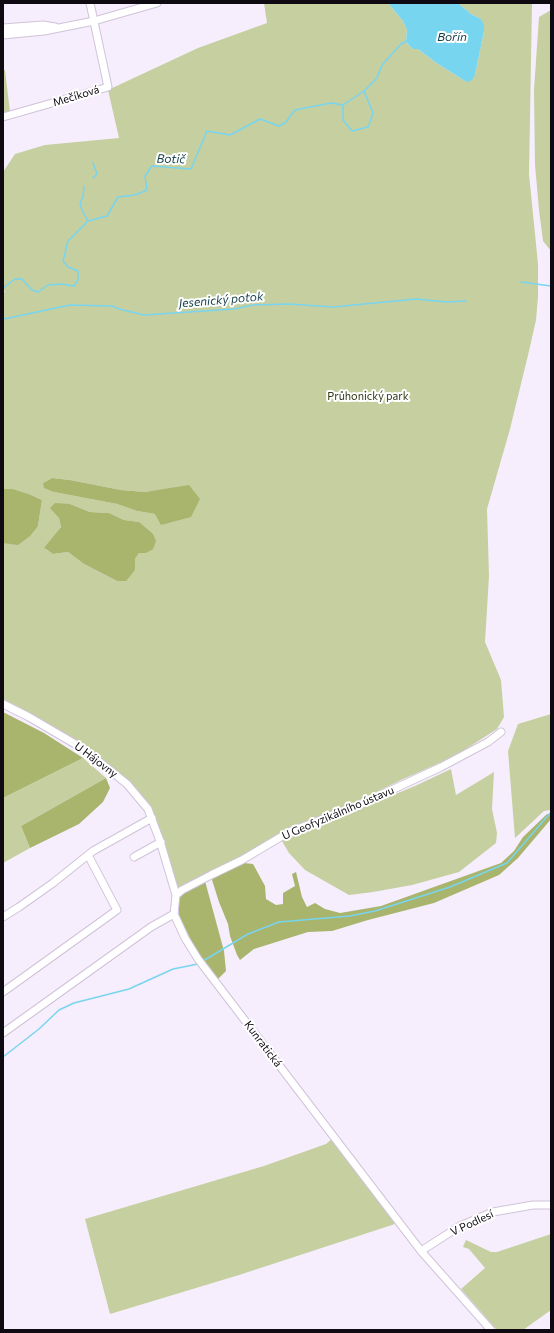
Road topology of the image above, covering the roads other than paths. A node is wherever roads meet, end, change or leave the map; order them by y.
1 (90, 3) edge
2 (156, 3) edge
3 (94, 21) junction
4 (59, 27) junction
5 (3, 28) edge
6 (3, 35) edge
7 (3, 117) edge
8 (3, 704) edge
9 (501, 732) dead end
10 (152, 818) junction
11 (161, 842) junction
12 (88, 855) junction
13 (134, 857) dead end
14 (176, 894) junction
15 (174, 914) junction
16 (3, 916) edge
17 (3, 992) edge
18 (3, 1033) edge
19 (551, 1205) edge
20 (421, 1251) junction
21 (491, 1330) edge

1 - 3 street
2 - 3 street
3 - 4 street
3 - 7 street, Mečíková
4 - 5 street
4 - 6 street
8 - 10 street, U Hájovny
9 - 14 street, U Geofyzikálního ústavu
10 - 11 street, U Hájovny
10 - 12 street
11 - 13 street
11 - 14 street, U Hájovny
12 - 16 street
12 - 17 street
14 - 15 street, U Hájovny
15 - 18 street
15 - 20 street, Kunratická
19 - 20 street, V Podlesí
20 - 21 street, Kunratická

